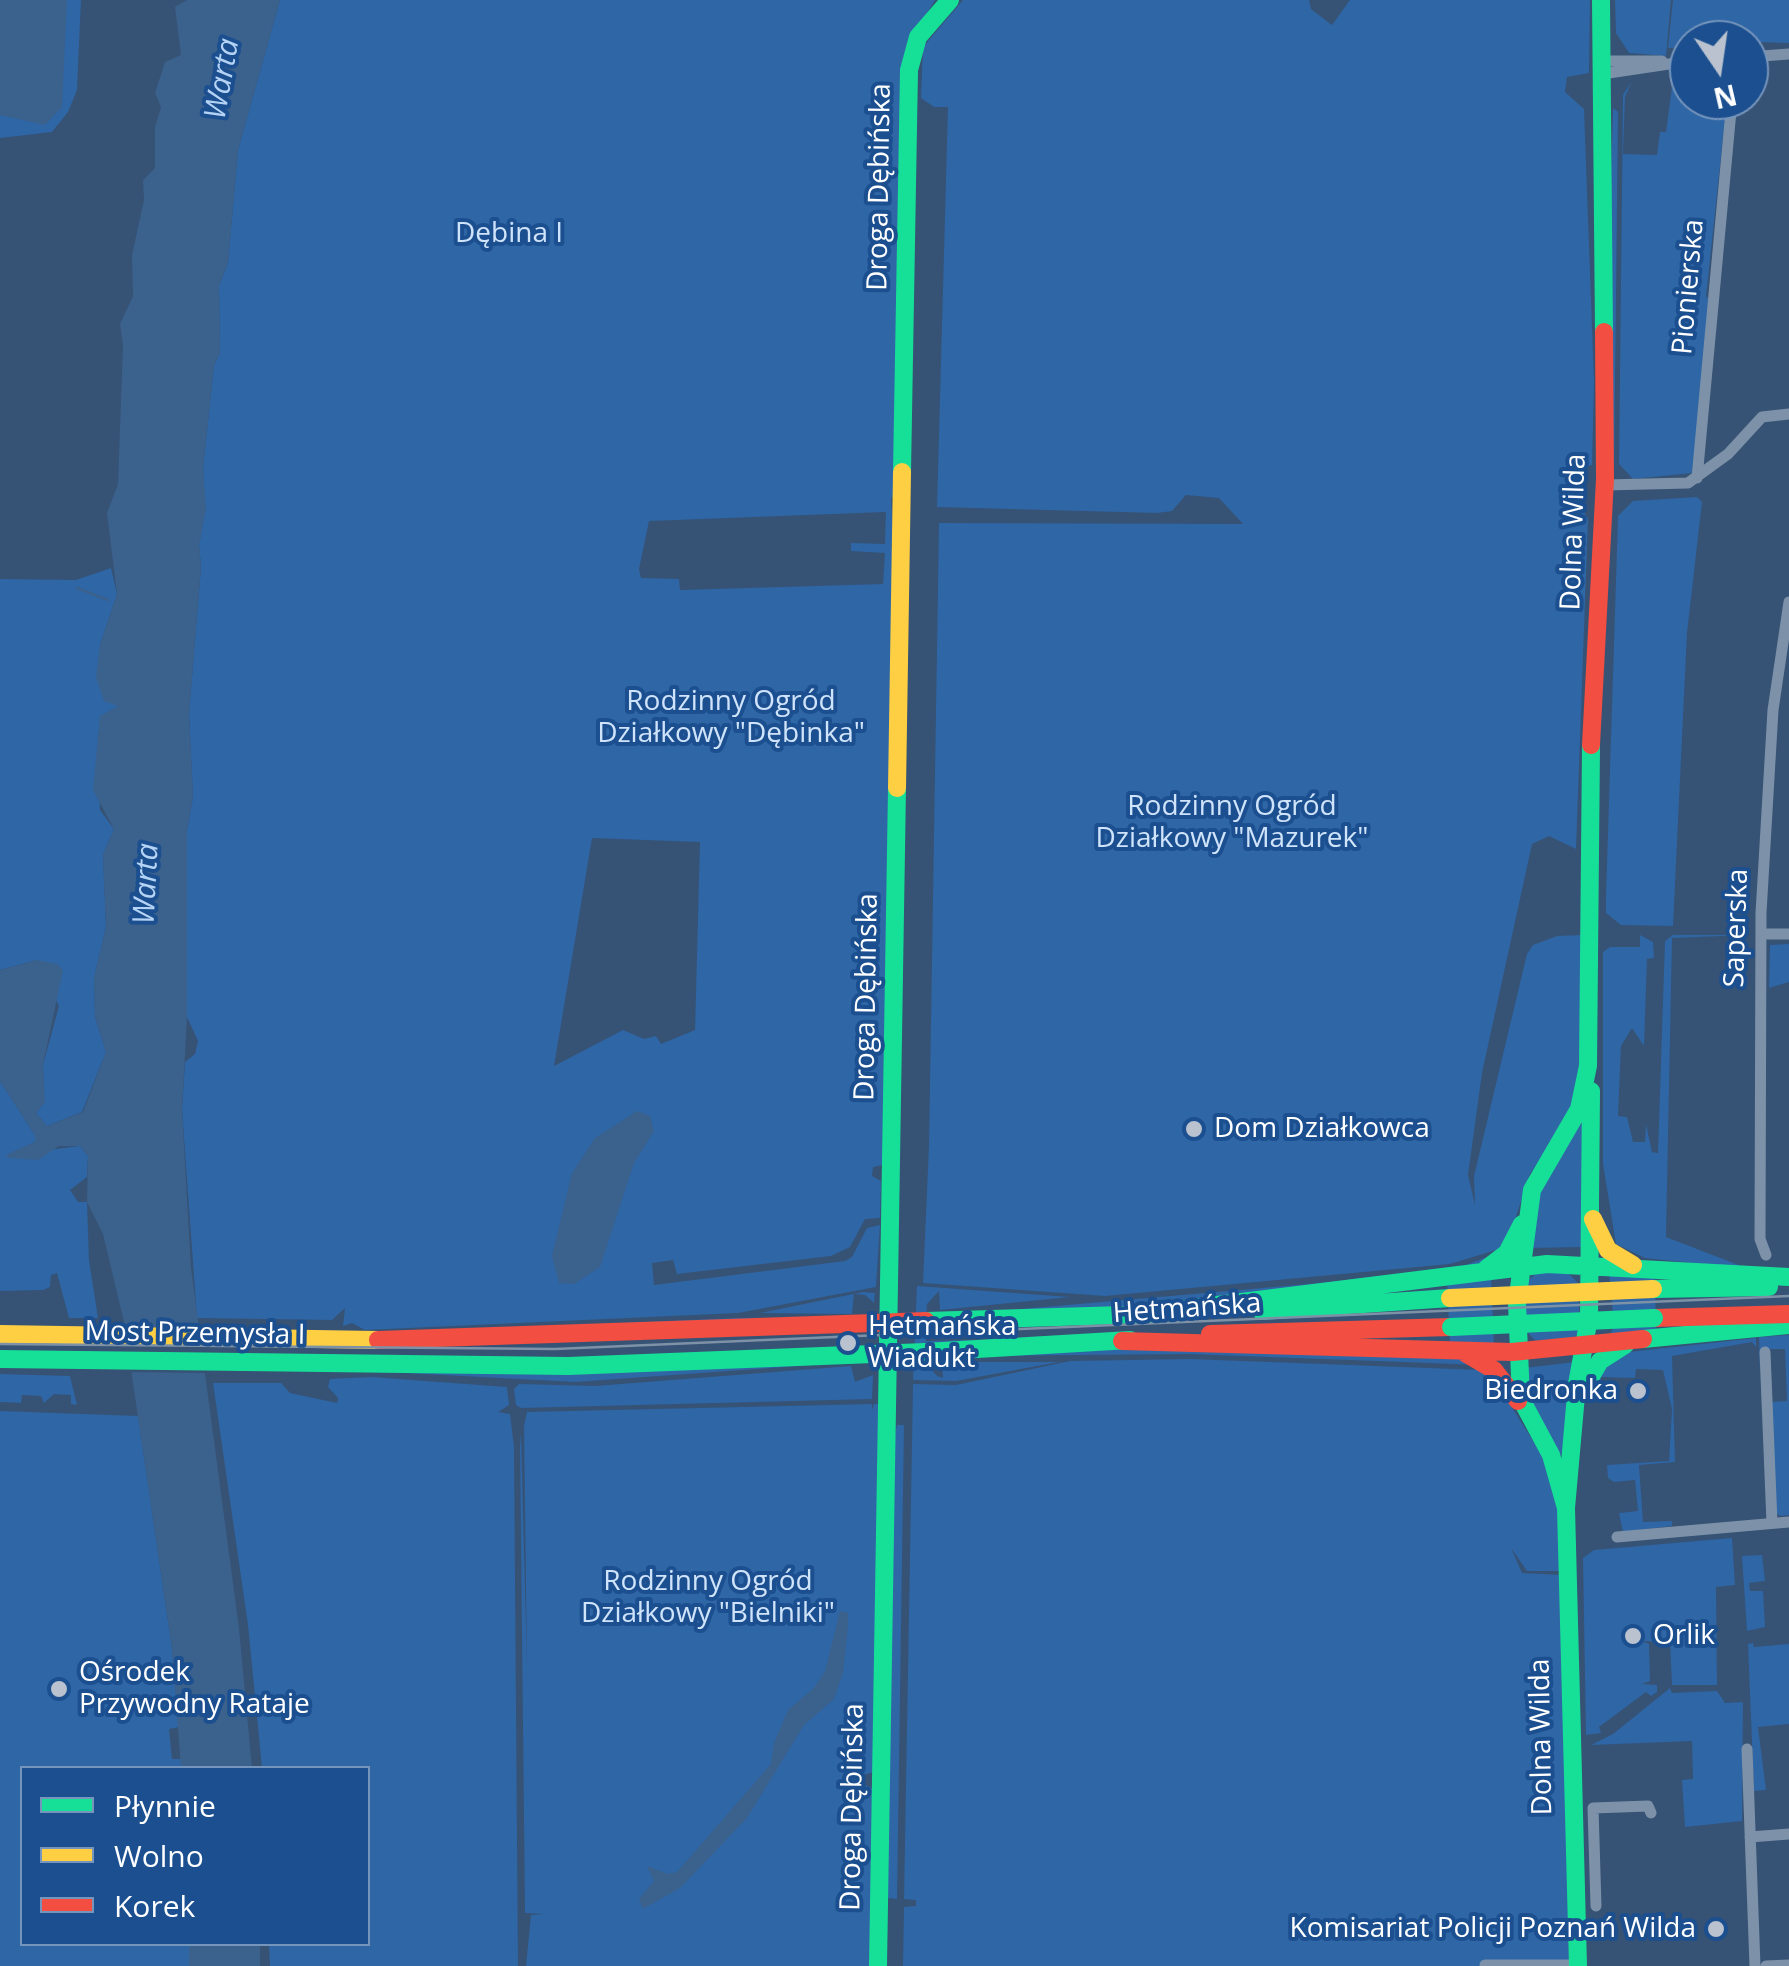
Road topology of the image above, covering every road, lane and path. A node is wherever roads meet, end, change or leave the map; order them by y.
1 (950, 0) edge
2 (1601, 0) edge
3 (1669, 63) edge
4 (1602, 67) junction
5 (1730, 120) edge
6 (1789, 414) edge
7 (1696, 478) junction
8 (1605, 485) junction
9 (1789, 602) edge
10 (1761, 934) junction
11 (1789, 934) edge
12 (1588, 1066) junction
13 (1590, 1204) junction
14 (1529, 1210) junction
15 (1766, 1255) dead end
16 (1588, 1265) junction
17 (1521, 1267) junction
18 (1640, 1268) junction
19 (1470, 1274) junction
20 (1789, 1277) edge
21 (1789, 1286) edge
22 (1145, 1314) junction
23 (1789, 1314) edge
24 (1789, 1325) edge
25 (0, 1334) edge
26 (353, 1341) joint
27 (1122, 1341) junction
28 (1641, 1341) junction
29 (1584, 1346) junction
30 (1454, 1350) junction
31 (1518, 1352) junction
32 (1765, 1352) dead end
33 (0, 1358) edge
34 (352, 1364) joint
35 (1576, 1404) junction
36 (1525, 1412) junction
37 (1566, 1508) junction
38 (1789, 1522) edge
39 (1772, 1524) junction
40 (1617, 1537) dead end
41 (1747, 1749) dead end
42 (1651, 1813) dead end
43 (1789, 1834) edge
44 (1750, 1837) junction
45 (1591, 1907) dead end
46 (1485, 1965) edge
47 (1789, 1965) edge
48 (878, 1966) edge
49 (1578, 1966) edge
50 (1755, 1966) edge
51 (1766, 1966) edge

1 - 48 main road, Droga Dębińska
2 - 4 main road, Dolna Wilda
3 - 4 street
4 - 8 main road, Dolna Wilda
5 - 7 street, Pionierska
6 - 7 street
7 - 8 street
8 - 12 main road, Dolna Wilda
9 - 10 street, Saperska
10 - 11 street
10 - 15 street, Saperska
12 - 13 main road, Dolna Wilda
12 - 14 main road, Dolna Wilda
13 - 16 main road, Dolna Wilda
13 - 18 main road
14 - 17 main road, Dolna Wilda
14 - 19 main road
16 - 17 main road
16 - 18 main road
16 - 29 main road, Dolna Wilda
17 - 19 main road
17 - 31 main road, Dolna Wilda
18 - 20 main road
19 - 22 main road
21 - 22 main road, Hetmańska, bridge
22 - 26 main road, Hetmańska, bridge
23 - 27 main road, Hetmańska, bridge
24 - 28 main road
25 - 26 main road, Most Przemysła I
27 - 30 main road
27 - 34 main road, Hetmańska, bridge
28 - 29 main road
28 - 35 main road
29 - 31 main road
29 - 35 main road, Dolna Wilda
30 - 31 main road
30 - 36 main road
31 - 36 main road, Dolna Wilda
32 - 39 street
33 - 34 main road, Most Przemysła I
35 - 37 main road, Dolna Wilda
36 - 37 main road, Dolna Wilda
37 - 49 main road, Dolna Wilda
38 - 39 street
39 - 40 street
41 - 44 street
42 - 45 street
43 - 44 street
44 - 50 street
46 - 49 street
47 - 51 street

